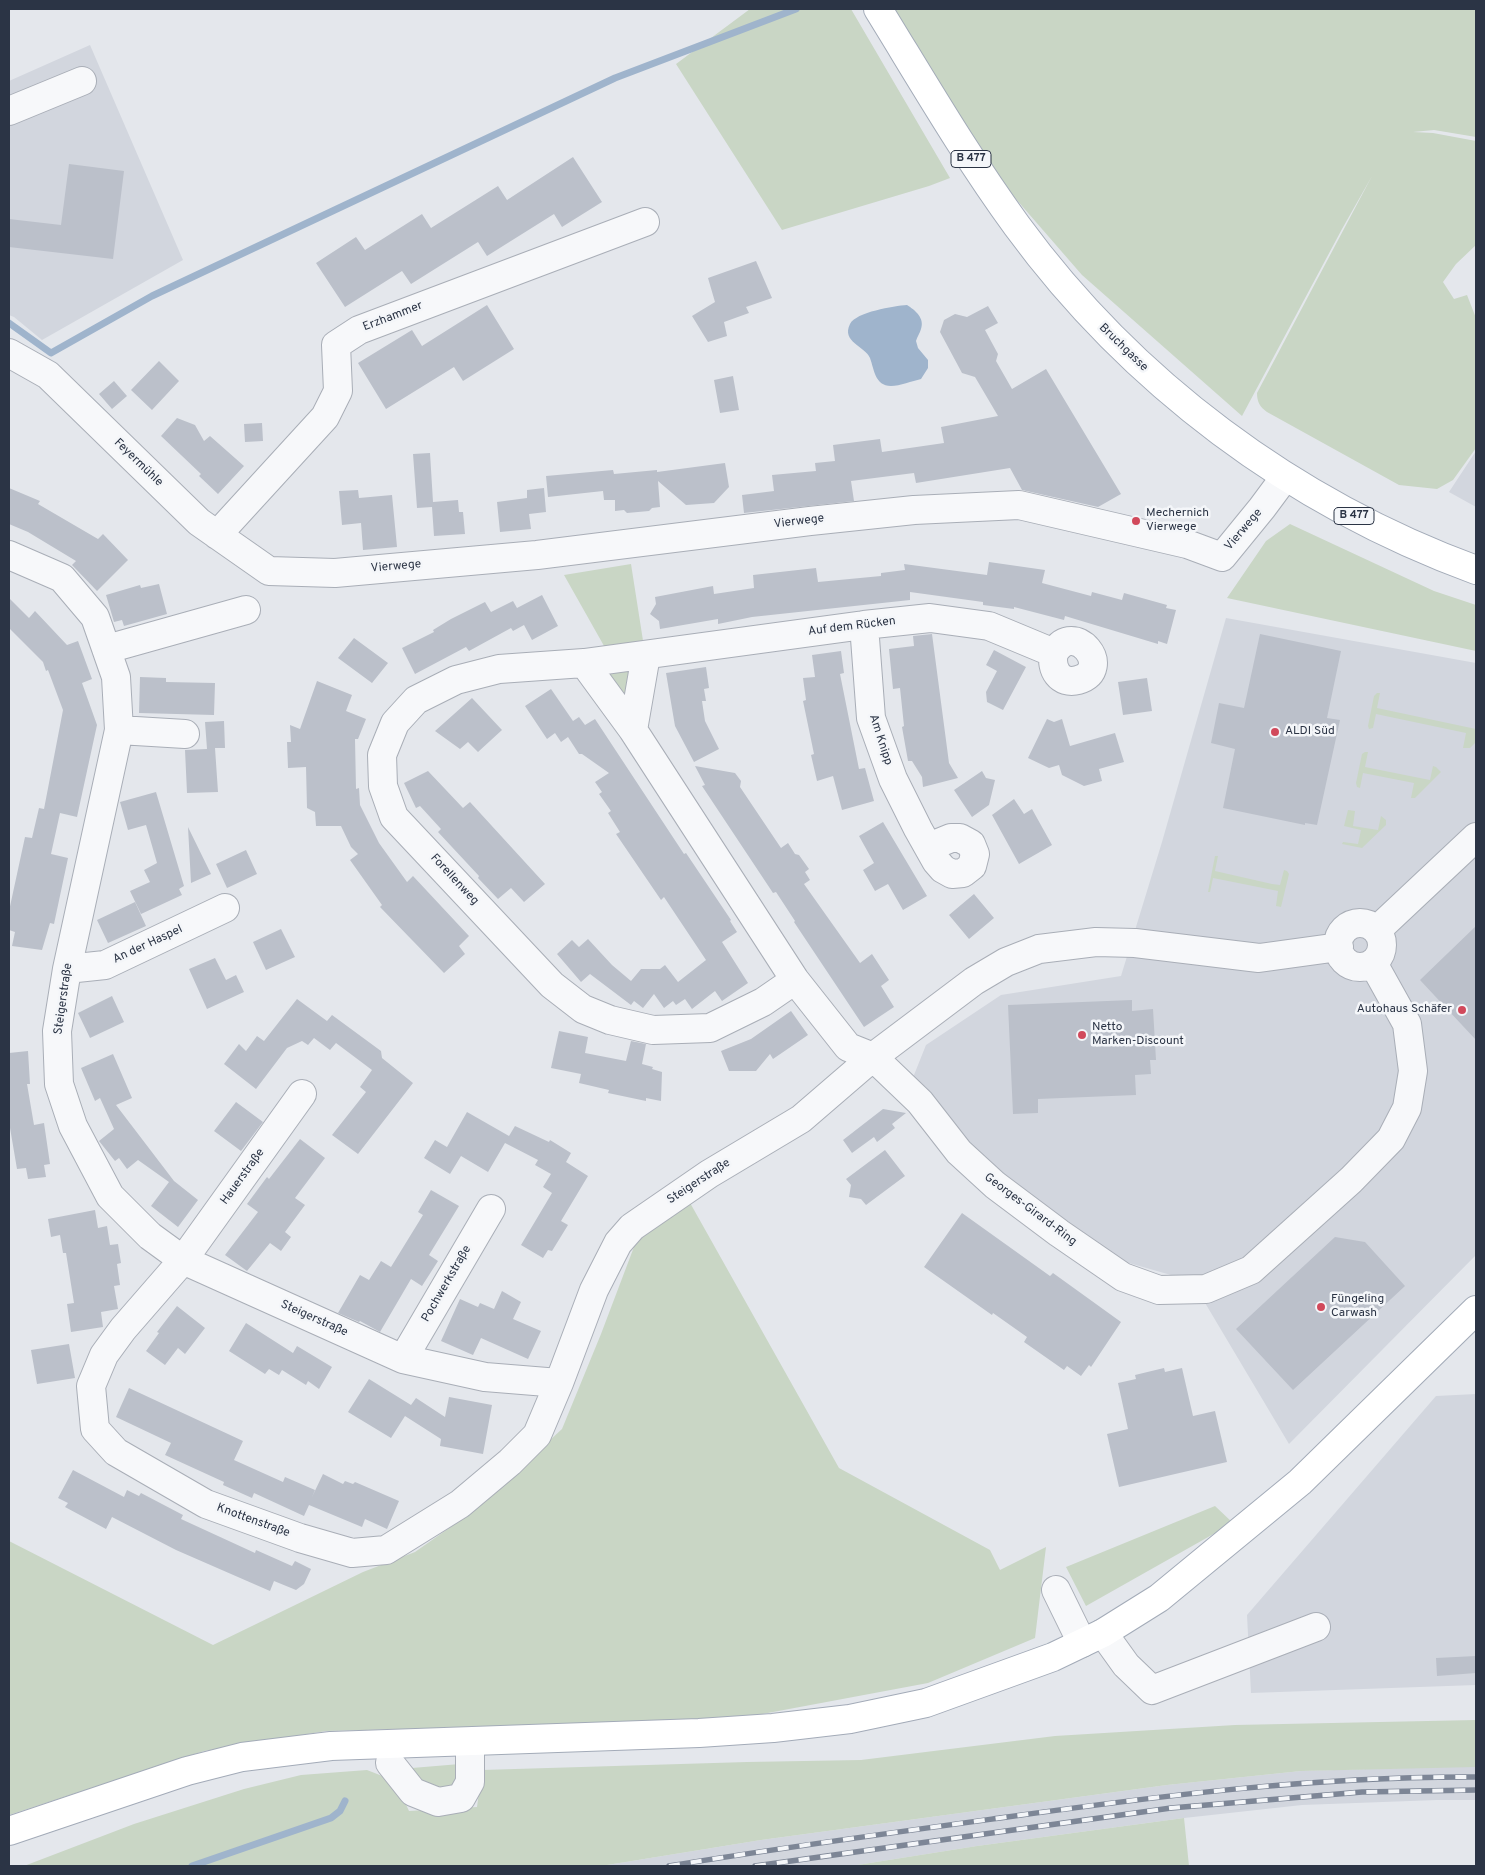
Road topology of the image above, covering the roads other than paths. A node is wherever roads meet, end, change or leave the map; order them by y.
1 (878, 9) edge
2 (82, 81) dead end
3 (9, 111) edge
4 (645, 222) dead end
5 (9, 353) edge
6 (1285, 477) junction
7 (217, 535) junction
8 (9, 555) edge
9 (1476, 570) edge
10 (269, 571) joint
11 (246, 610) dead end
12 (864, 625) junction
13 (107, 649) junction
14 (1054, 653) dead end
15 (646, 655) junction
16 (594, 662) junction
17 (119, 730) junction
18 (634, 730) junction
19 (185, 734) dead end
20 (1476, 837) edge
21 (928, 847) dead end
22 (225, 908) dead end
23 (1377, 930) junction
24 (1339, 947) junction
25 (1374, 963) junction
26 (67, 969) junction
27 (795, 980) junction
28 (873, 1057) junction
29 (302, 1094) dead end
30 (491, 1209) dead end
31 (183, 1260) junction
32 (1476, 1310) edge
33 (403, 1359) junction
34 (559, 1383) junction
35 (1056, 1590) dead end
36 (1316, 1627) dead end
37 (1092, 1638) junction
38 (470, 1742) junction
39 (390, 1763) dead end
40 (9, 1831) edge

1 - 6 main road, Bruchgasse / B 477
2 - 3 street
4 - 7 street, Erzhammer
5 - 7 street, Feyermühle
6 - 9 main road, Bruchgasse / B 477
6 - 10 street, Vierwege
7 - 10 street, Feyermühle
8 - 13 street, Steigerstraße
11 - 13 street
12 - 14 street, Auf dem Rücken
12 - 15 street, Auf dem Rücken
12 - 21 street, Am Knipp
13 - 17 street, Steigerstraße
15 - 16 street, Auf dem Rücken
15 - 18 street
16 - 18 street
16 - 27 street, Forellenweg
17 - 19 street
17 - 26 street, Steigerstraße
18 - 27 street
20 - 23 street
22 - 26 street, An der Haspel
23 - 24 street
23 - 25 street
24 - 25 street
24 - 28 street
25 - 28 street, Georges-Girard-Ring
26 - 31 street, Steigerstraße
27 - 28 street
28 - 34 street, Steigerstraße
29 - 31 street, Hauerstraße
30 - 33 street, Pochwerkstraße
31 - 33 street, Steigerstraße
31 - 34 street, Knottenstraße
32 - 37 main road
33 - 34 street, Steigerstraße
35 - 37 street
36 - 37 street
37 - 38 main road
38 - 39 street
38 - 40 main road

